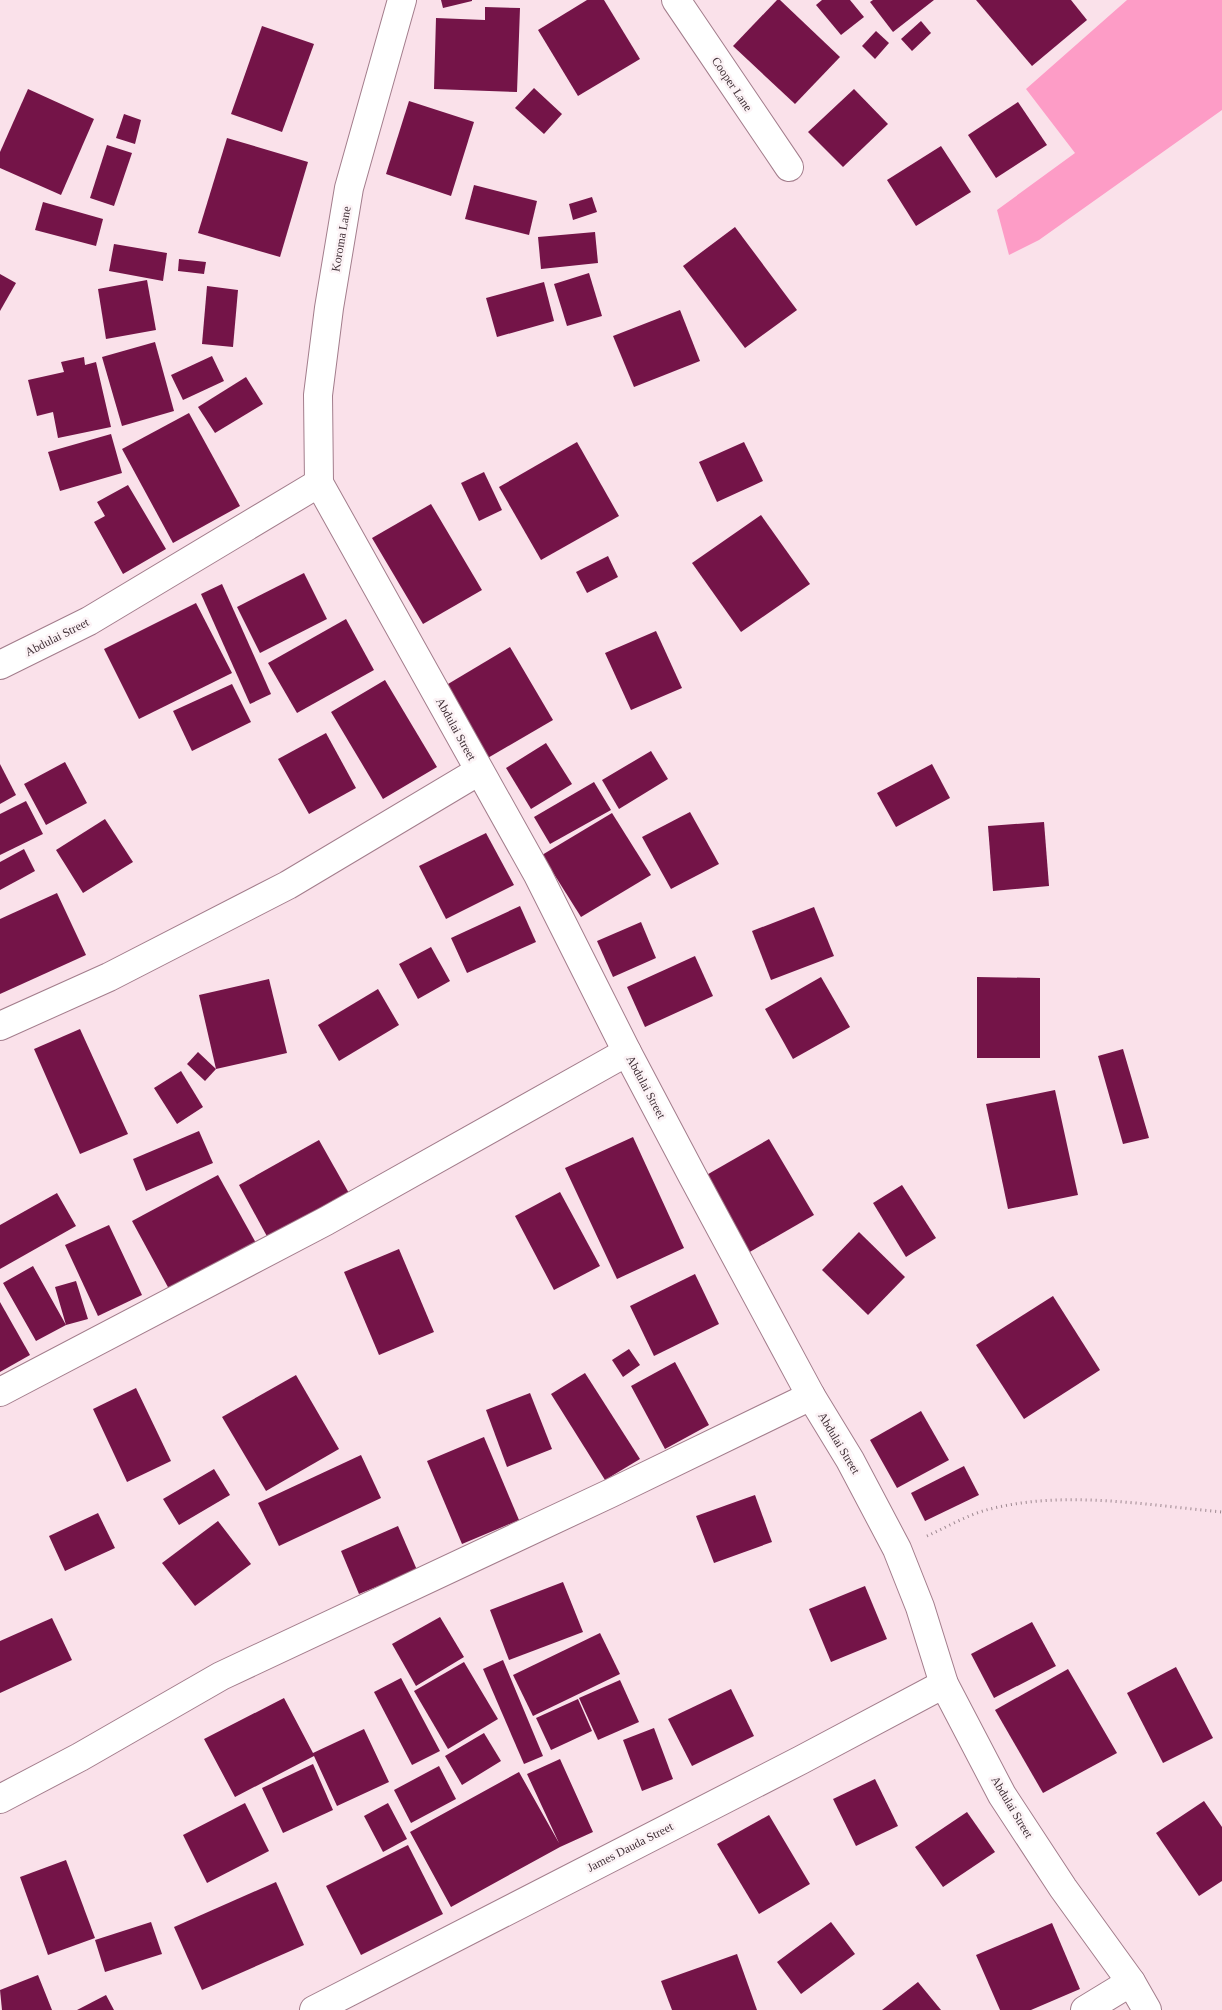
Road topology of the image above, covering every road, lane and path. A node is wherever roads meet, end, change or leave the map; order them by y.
1 (402, 0) edge
2 (676, 0) edge
3 (788, 167) dead end
4 (319, 483) junction
5 (0, 665) edge
6 (479, 772) junction
7 (0, 1026) edge
8 (627, 1052) junction
9 (0, 1392) edge
10 (811, 1396) junction
11 (1222, 1512) edge
12 (897, 1550) junction
13 (944, 1684) junction
14 (0, 1799) edge
15 (1131, 1982) junction
16 (314, 2010) edge
17 (1085, 2010) edge
18 (1147, 2010) edge

1 - 4 street, Koroma Lane
2 - 3 street, Cooper Lane
4 - 5 street, Abdulai Street
4 - 6 street, Abdulai Street
6 - 7 street
6 - 8 street, Abdulai Street
8 - 9 street
8 - 10 street, Abdulai Street
10 - 12 street, Abdulai Street
10 - 14 street
11 - 12 path
12 - 13 street, Abdulai Street
13 - 15 street, Abdulai Street
13 - 16 street, James Dauda Street
15 - 17 street
15 - 18 street, Abdulai Street

